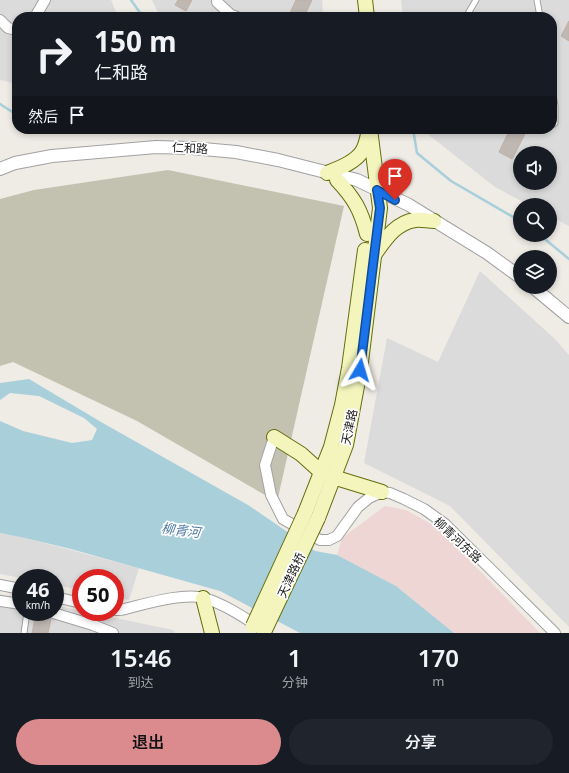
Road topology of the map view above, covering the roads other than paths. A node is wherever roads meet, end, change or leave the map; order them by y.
1 (45, 0) edge
2 (217, 0) edge
3 (357, 0) edge
4 (365, 0) edge
5 (476, 0) edge
6 (537, 0) edge
7 (38, 12) edge
8 (228, 12) edge
9 (358, 12) edge
10 (366, 12) edge
11 (469, 12) edge
12 (539, 12) edge
13 (0, 20) edge
14 (12, 29) edge
15 (371, 134) edge
16 (373, 134) edge
17 (0, 170) edge
18 (332, 177) junction
19 (377, 190) junction
20 (434, 221) junction
21 (367, 234) junction
22 (374, 255) junction
23 (513, 267) edge
24 (513, 272) edge
25 (541, 294) edge
26 (549, 294) edge
27 (569, 312) edge
28 (569, 318) edge
29 (274, 437) joint
30 (327, 475) junction
31 (382, 492) junction
32 (312, 515) joint
33 (0, 585) edge
34 (12, 587) edge
35 (204, 598) junction
36 (0, 601) edge
37 (12, 603) edge
38 (124, 609) edge
39 (64, 616) edge
40 (25, 621) edge
41 (260, 631) edge
42 (24, 633) edge
43 (113, 633) edge
44 (212, 633) edge
45 (555, 633) edge

1 - 7 street
2 - 8 street
3 - 9 main road
4 - 10 main road
5 - 11 lane
6 - 12 lane
13 - 14 street
15 - 18 main road
16 - 19 main road, 天津路
17 - 18 street, 仁和路
18 - 19 street, 仁和路
18 - 21 main road
19 - 20 street, 仁和路
19 - 21 main road, 天津路
19 - 22 main road, 天津路
19 - 23 street, 仁和路
20 - 22 main road
20 - 24 street, 仁和路
21 - 30 main road, 天津路
22 - 30 main road, 天津路
25 - 28 street
26 - 27 street
29 - 30 main road
29 - 31 street
30 - 31 main road
30 - 32 main road, 天津路
31 - 45 street, 柳青河东路
32 - 41 main road, 天津路桥, bridge
33 - 34 street
35 - 38 street
35 - 41 street
35 - 44 main road
36 - 37 street
39 - 43 street
40 - 42 lane

